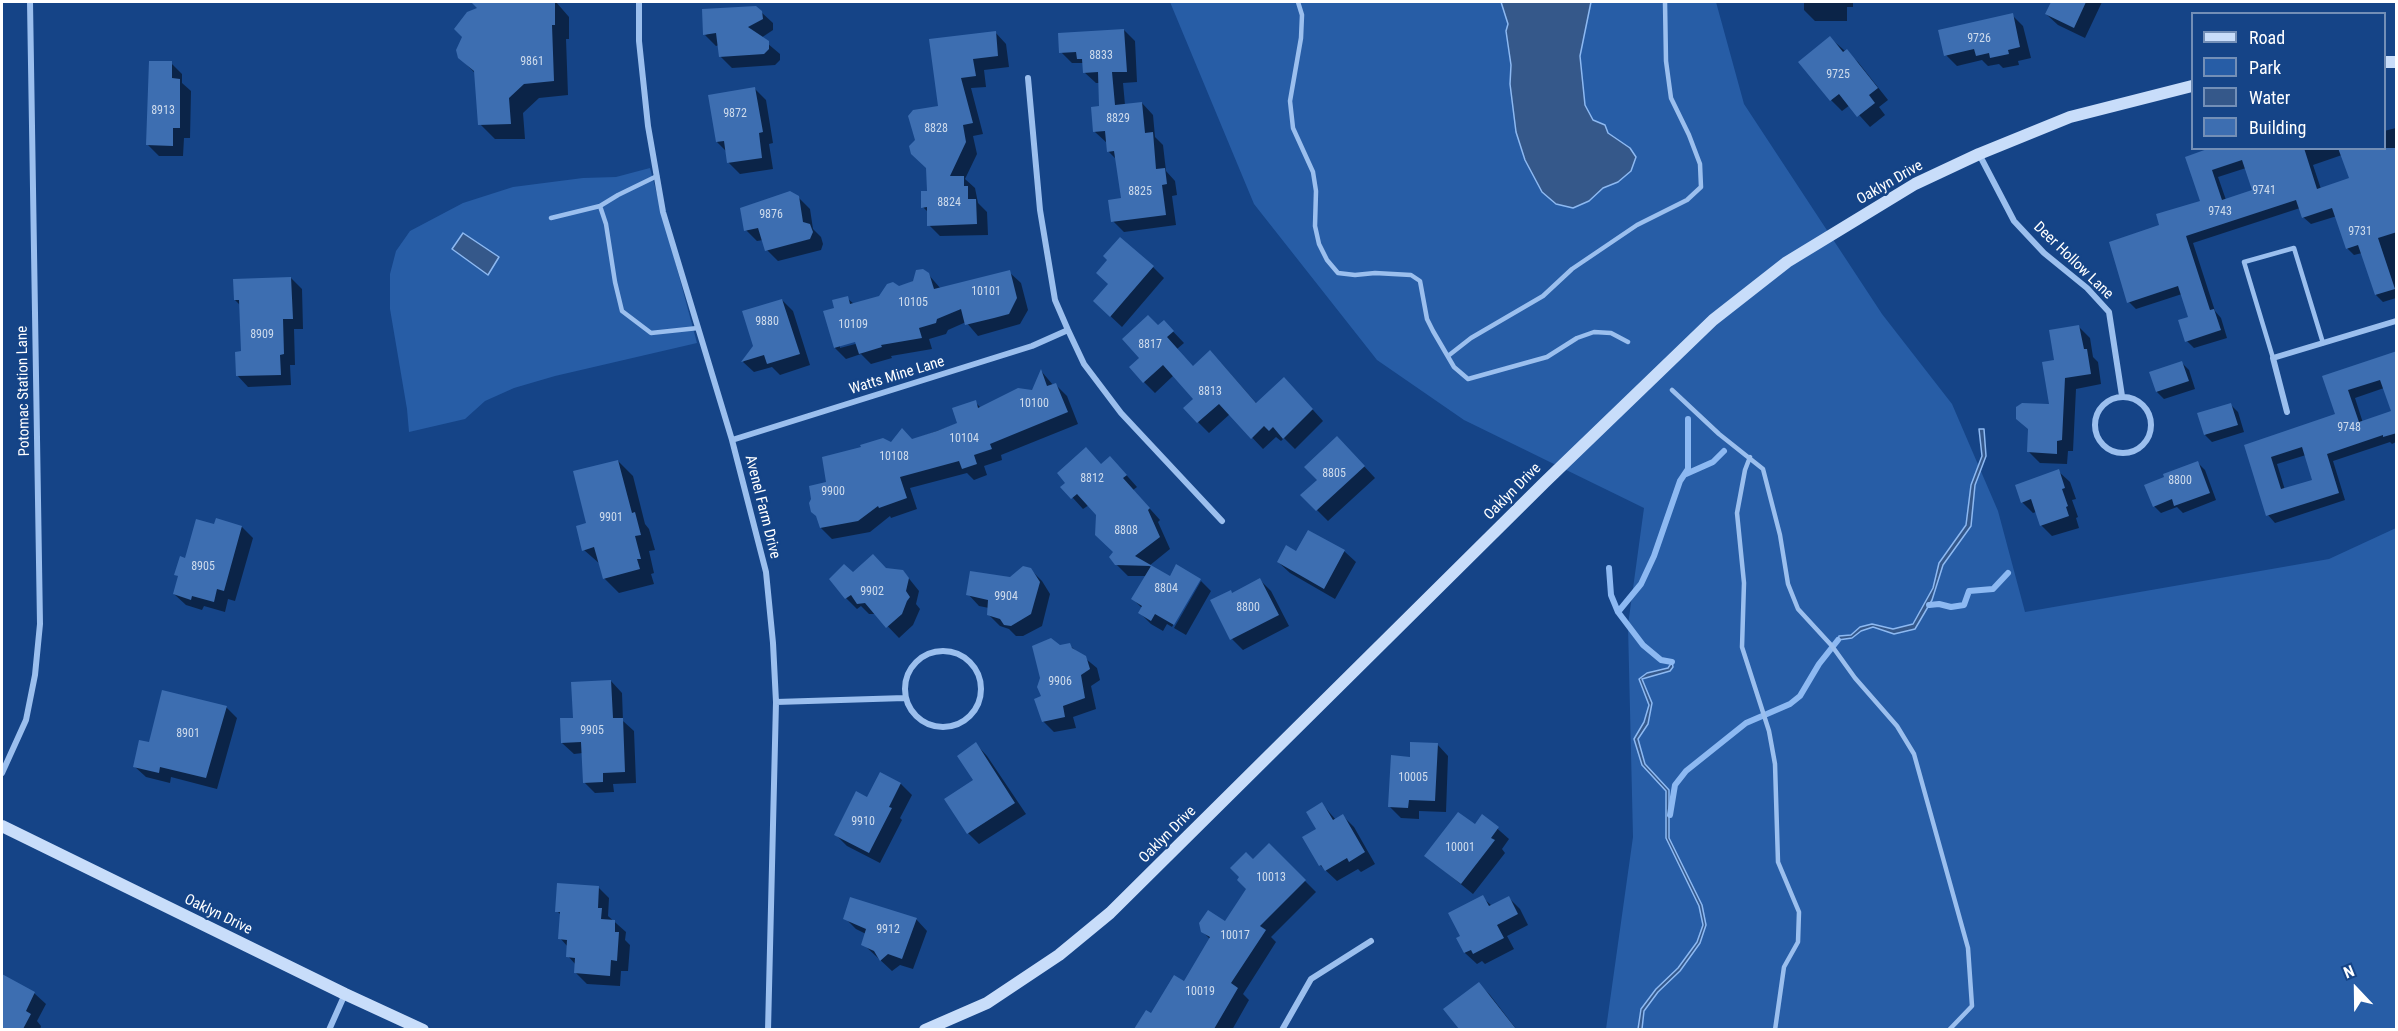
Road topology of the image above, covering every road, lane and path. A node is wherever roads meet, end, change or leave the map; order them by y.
1 (30, 2) edge
2 (639, 2) edge
3 (1298, 2) edge
4 (1665, 2) edge
5 (1028, 78) dead end
6 (2191, 87) edge
7 (1979, 154) junction
8 (657, 176) junction
9 (600, 206) junction
10 (551, 218) dead end
11 (2397, 321) edge
12 (698, 328) junction
13 (1068, 330) junction
14 (1628, 342) dead end
15 (2323, 344) junction
16 (1448, 356) junction
17 (2273, 358) junction
18 (1672, 390) dead end
19 (2122, 396) junction
20 (2287, 412) dead end
21 (732, 440) junction
22 (1750, 457) junction
23 (1222, 521) dead end
24 (905, 698) junction
25 (776, 702) junction
26 (2, 773) edge
27 (2, 826) edge
28 (1371, 941) dead end
29 (345, 994) junction
30 (329, 1029) edge
31 (423, 1029) edge
32 (768, 1029) edge
33 (925, 1029) edge
34 (1282, 1029) edge
35 (1774, 1029) edge
36 (1949, 1029) edge

1 - 26 street, Potomac Station Lane
2 - 8 street, Avenel Farm Drive
3 - 16 lane
4 - 16 lane
5 - 13 street
6 - 7 street, Oaklyn Drive
7 - 19 street, Deer Hollow Lane
7 - 33 street, Oaklyn Drive
8 - 9 lane
8 - 12 street, Avenel Farm Drive
9 - 10 lane
9 - 12 lane
11 - 15 street
12 - 21 street, Avenel Farm Drive
13 - 21 street, Watts Mine Lane
13 - 23 street
14 - 16 lane
15 - 17 street
15 - 17 lane
17 - 20 street
18 - 22 lane
19 - 19 street
21 - 25 street, Avenel Farm Drive
22 - 35 lane
22 - 36 lane
24 - 24 street
24 - 25 street
25 - 32 street, Avenel Farm Drive
27 - 29 street, Oaklyn Drive
28 - 34 street
29 - 30 street
29 - 31 street, Oaklyn Drive

